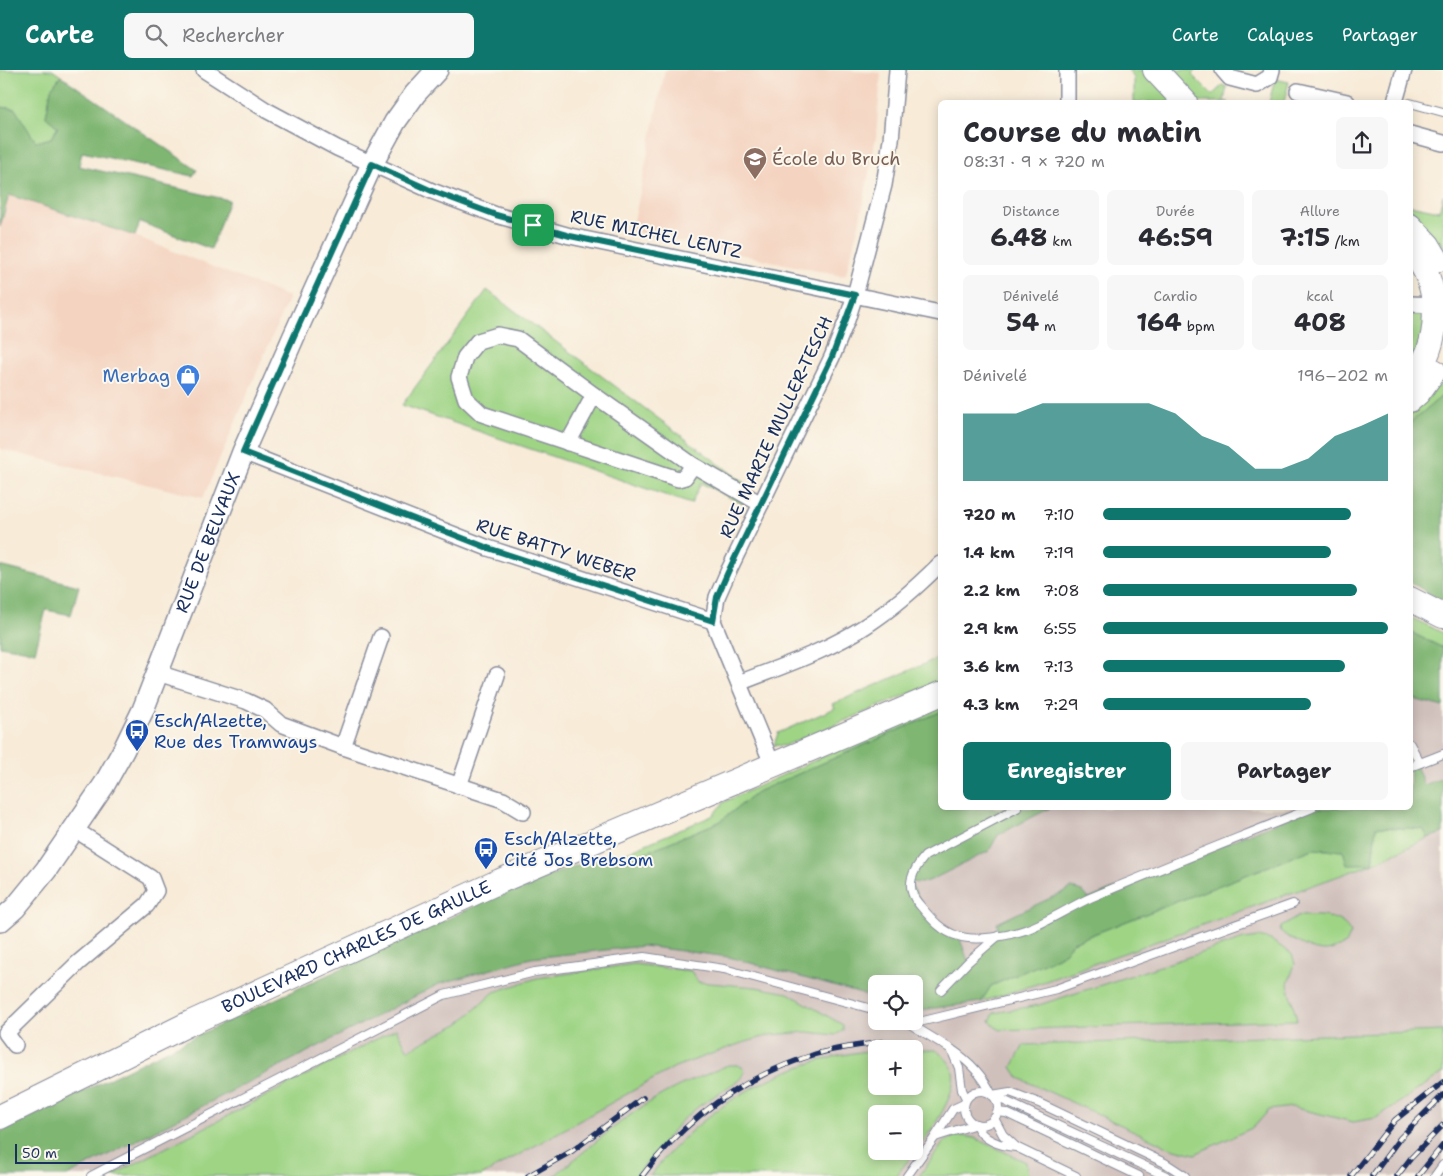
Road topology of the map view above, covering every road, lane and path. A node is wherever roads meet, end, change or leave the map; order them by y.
1 (204, 70) edge
2 (437, 70) edge
3 (897, 70) edge
4 (1067, 70) edge
5 (1155, 70) edge
6 (1223, 70) edge
7 (1272, 70) edge
8 (1404, 70) edge
9 (1298, 91) dead end
10 (1067, 100) edge
11 (1182, 100) edge
12 (1338, 100) edge
13 (1402, 100) edge
14 (1413, 105) edge
15 (1443, 112) edge
16 (1413, 135) edge
17 (1443, 143) edge
18 (372, 164) junction
19 (1413, 229) edge
20 (1413, 254) edge
21 (1440, 293) edge
22 (855, 295) junction
23 (1413, 296) edge
24 (1413, 303) edge
25 (938, 313) edge
26 (1443, 354) edge
27 (1413, 377) edge
28 (594, 395) junction
29 (1413, 397) edge
30 (568, 442) junction
31 (243, 452) junction
32 (693, 465) junction
33 (761, 504) junction
34 (938, 566) edge
35 (1413, 601) edge
36 (1443, 616) edge
37 (1413, 618) edge
38 (713, 621) junction
39 (1443, 633) edge
40 (381, 637) dead end
41 (158, 672) junction
42 (497, 675) dead end
43 (739, 683) junction
44 (938, 695) edge
45 (343, 747) junction
46 (1413, 750) edge
47 (1443, 754) edge
48 (1420, 763) junction
49 (773, 766) junction
50 (1413, 766) edge
51 (460, 786) junction
52 (1013, 810) edge
53 (1307, 810) edge
54 (523, 812) dead end
55 (74, 829) junction
56 (1294, 904) dead end
57 (0, 921) edge
58 (998, 936) junction
59 (941, 990) dead end
60 (868, 1008) edge
61 (923, 1019) edge
62 (920, 1030) edge
63 (14, 1045) dead end
64 (951, 1050) junction
65 (992, 1094) junction
66 (965, 1101) junction
67 (996, 1115) junction
68 (0, 1117) edge
69 (976, 1124) junction
70 (935, 1137) junction
71 (1016, 1147) junction
72 (1443, 1165) edge
73 (91, 1176) edge
74 (907, 1176) edge
75 (1076, 1176) edge
76 (1139, 1176) edge
77 (1166, 1176) edge
78 (1185, 1176) edge
79 (1434, 1176) edge

1 - 18 street, RUE MICHEL LENTZ
2 - 18 street, RUE DE BELVAUX
3 - 22 street, RUE MARIE MULLER-TESCH
4 - 10 street
5 - 11 main road
6 - 7 street
8 - 13 street
9 - 12 street
14 - 15 lane
16 - 17 street
18 - 22 street, RUE MICHEL LENTZ
18 - 31 street, RUE DE BELVAUX
19 - 21 main road
20 - 21 main road
21 - 23 street
21 - 24 street
21 - 27 main road
22 - 25 street, RUE MICHEL LENTZ
22 - 33 street, RUE MARIE MULLER-TESCH
26 - 29 main road
28 - 30 street
28 - 30 street
28 - 32 street
30 - 32 street
31 - 38 street, RUE BATTY WEBER
31 - 41 street, RUE DE BELVAUX
32 - 33 street
33 - 38 street, RUE MARIE MULLER-TESCH
34 - 43 street
35 - 36 main road
37 - 39 main road
38 - 43 street
40 - 45 street
41 - 45 street
41 - 55 street, RUE DE BELVAUX
42 - 51 street
43 - 49 street
44 - 49 main road, BOULEVARD CHARLES DE GAULLE
45 - 51 street
46 - 48 lane
47 - 48 lane
48 - 50 lane
49 - 68 main road, BOULEVARD CHARLES DE GAULLE
51 - 54 street
52 - 58 lane
53 - 58 lane
55 - 57 street, RUE DE BELVAUX
55 - 63 street
56 - 61 lane
58 - 59 lane
60 - 73 lane
62 - 64 lane
64 - 65 lane
64 - 66 lane
65 - 66 lane
65 - 67 lane
65 - 77 lane
65 - 78 lane
66 - 69 lane
66 - 70 lane
67 - 69 lane
67 - 71 lane
67 - 76 lane
69 - 70 lane
69 - 71 lane
70 - 74 lane
71 - 75 lane
72 - 79 lane

